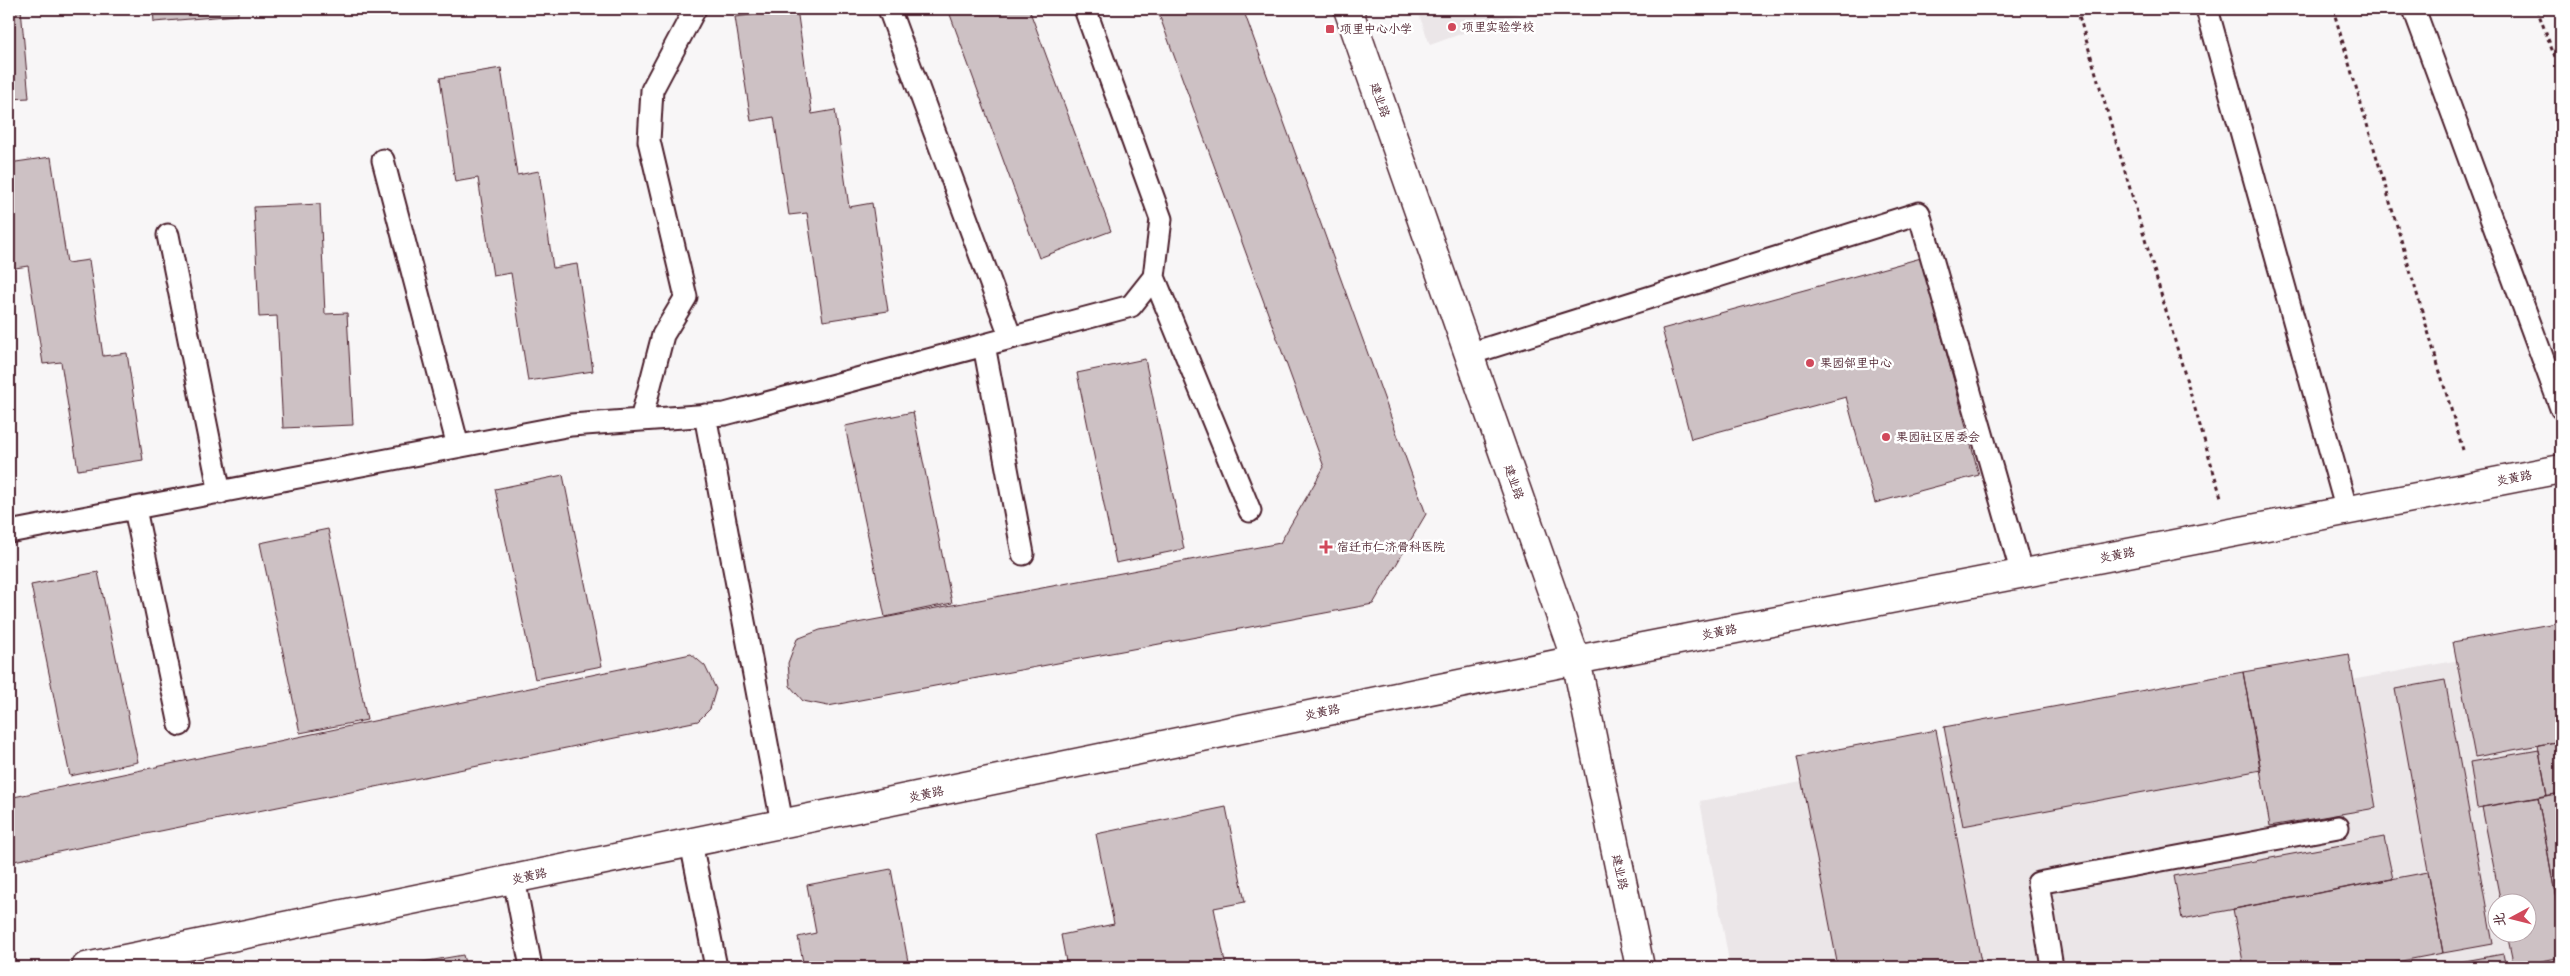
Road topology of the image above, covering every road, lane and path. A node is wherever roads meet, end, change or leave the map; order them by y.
1 (695, 9) edge
2 (889, 9) edge
3 (1085, 9) edge
4 (1348, 9) edge
5 (2077, 9) edge
6 (2207, 9) edge
7 (2333, 9) edge
8 (2414, 9) edge
9 (2536, 9) edge
10 (2561, 74) edge
11 (383, 160) dead end
12 (168, 235) dead end
13 (1154, 277) junction
14 (1011, 338) junction
15 (984, 345) junction
16 (1469, 354) junction
17 (2561, 408) edge
18 (705, 415) junction
19 (641, 420) junction
20 (458, 446) junction
21 (2561, 470) edge
22 (2474, 486) junction
23 (220, 493) junction
24 (136, 509) junction
25 (1250, 511) dead end
26 (2347, 511) junction
27 (9, 532) edge
28 (2232, 533) junction
29 (1023, 554) dead end
30 (2022, 574) junction
31 (1576, 660) junction
32 (180, 725) dead end
33 (782, 823) junction
34 (2338, 827) dead end
35 (691, 842) junction
36 (514, 879) junction
37 (86, 967) edge
38 (531, 967) edge
39 (716, 967) edge
40 (1640, 967) edge
41 (2052, 967) edge

1 - 19 lane
2 - 14 lane
3 - 13 lane
4 - 16 street, 建业路
5 - 28 path
6 - 26 lane
7 - 22 path
8 - 17 lane
9 - 10 path
11 - 20 lane
12 - 23 lane
13 - 14 lane
13 - 25 lane
14 - 15 lane
15 - 18 lane
15 - 29 lane
16 - 30 lane
16 - 31 street, 建业路
18 - 19 lane
18 - 33 lane
19 - 20 lane
20 - 23 lane
21 - 22 street, 炎黄路
22 - 26 street, 炎黄路
23 - 24 lane
24 - 27 lane
24 - 32 lane
26 - 28 street, 炎黄路
28 - 30 street, 炎黄路
30 - 31 street, 炎黄路
31 - 33 street, 炎黄路
31 - 40 street, 建业路
33 - 35 street, 炎黄路
34 - 41 lane
35 - 36 street, 炎黄路
35 - 39 lane
36 - 37 street, 炎黄路
36 - 38 lane

